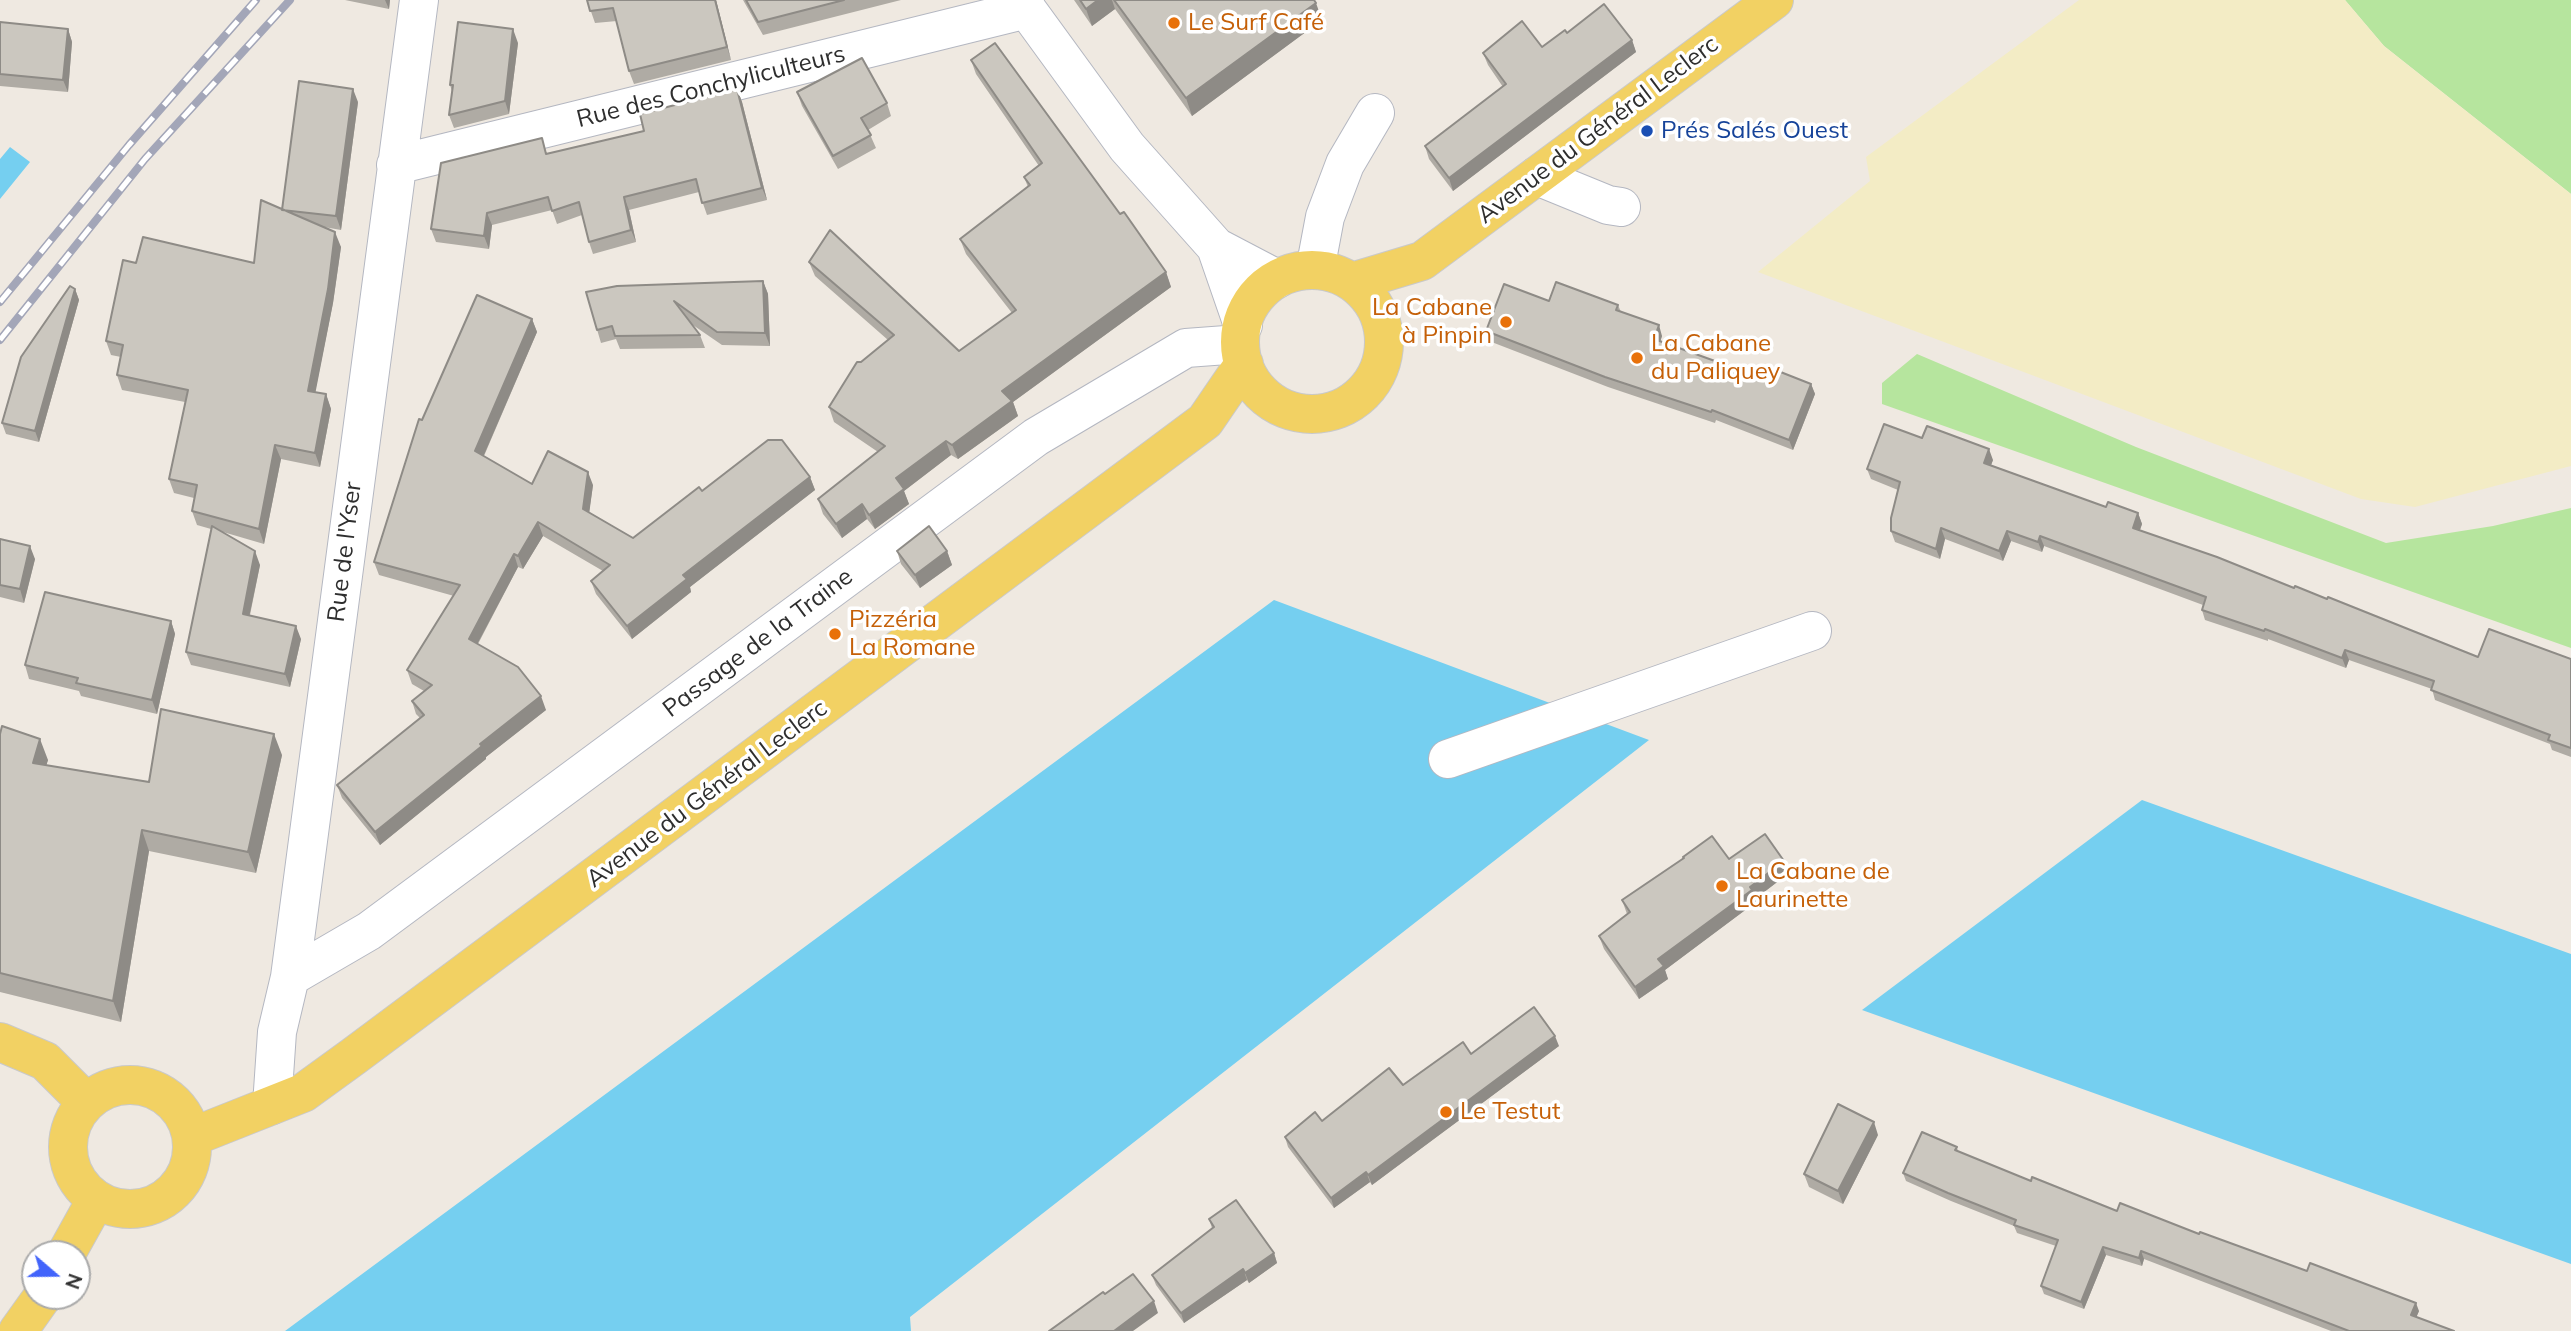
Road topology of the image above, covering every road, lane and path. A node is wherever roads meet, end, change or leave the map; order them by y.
1 (419, 0) edge
2 (1774, 0) edge
3 (1023, 5) edge
4 (1375, 113) dead end
5 (396, 165) junction
6 (1537, 176) junction
7 (1621, 207) dead end
8 (1216, 247) junction
9 (1422, 261) junction
10 (1315, 270) junction
11 (1277, 279) junction
12 (1352, 282) junction
13 (1384, 336) junction
14 (1242, 344) junction
15 (1282, 408) junction
16 (1205, 421) junction
17 (1812, 631) dead end
18 (1448, 759) dead end
19 (290, 976) junction
20 (0, 1042) edge
21 (86, 1102) junction
22 (272, 1105) junction
23 (192, 1137) junction
24 (96, 1200) junction
25 (74, 1240) edge
26 (33, 1310) edge
27 (18, 1331) edge

1 - 5 street, Rue de l'Yser
2 - 6 main road, Avenue du Général Leclerc
3 - 5 street, Rue des Conchyliculteurs
3 - 8 street
4 - 10 street
5 - 19 street, Rue de l'Yser
6 - 7 street
6 - 9 main road, Avenue du Général Leclerc
8 - 11 street
8 - 14 street
9 - 12 main road, Avenue du Général Leclerc
9 - 13 main road, Avenue du Général Leclerc
10 - 11 main road
10 - 12 main road
11 - 14 main road
12 - 13 main road
13 - 15 main road
14 - 15 main road
14 - 16 main road, Avenue du Général Leclerc
14 - 19 street, Passage de la Traine
15 - 16 main road, Avenue du Général Leclerc
16 - 22 main road, Avenue du Général Leclerc
17 - 18 street
19 - 22 street, Rue de l'Yser
20 - 21 main road
21 - 23 main road
21 - 24 main road
22 - 23 main road, Avenue du Général Leclerc
23 - 24 main road
24 - 25 main road
26 - 27 main road

